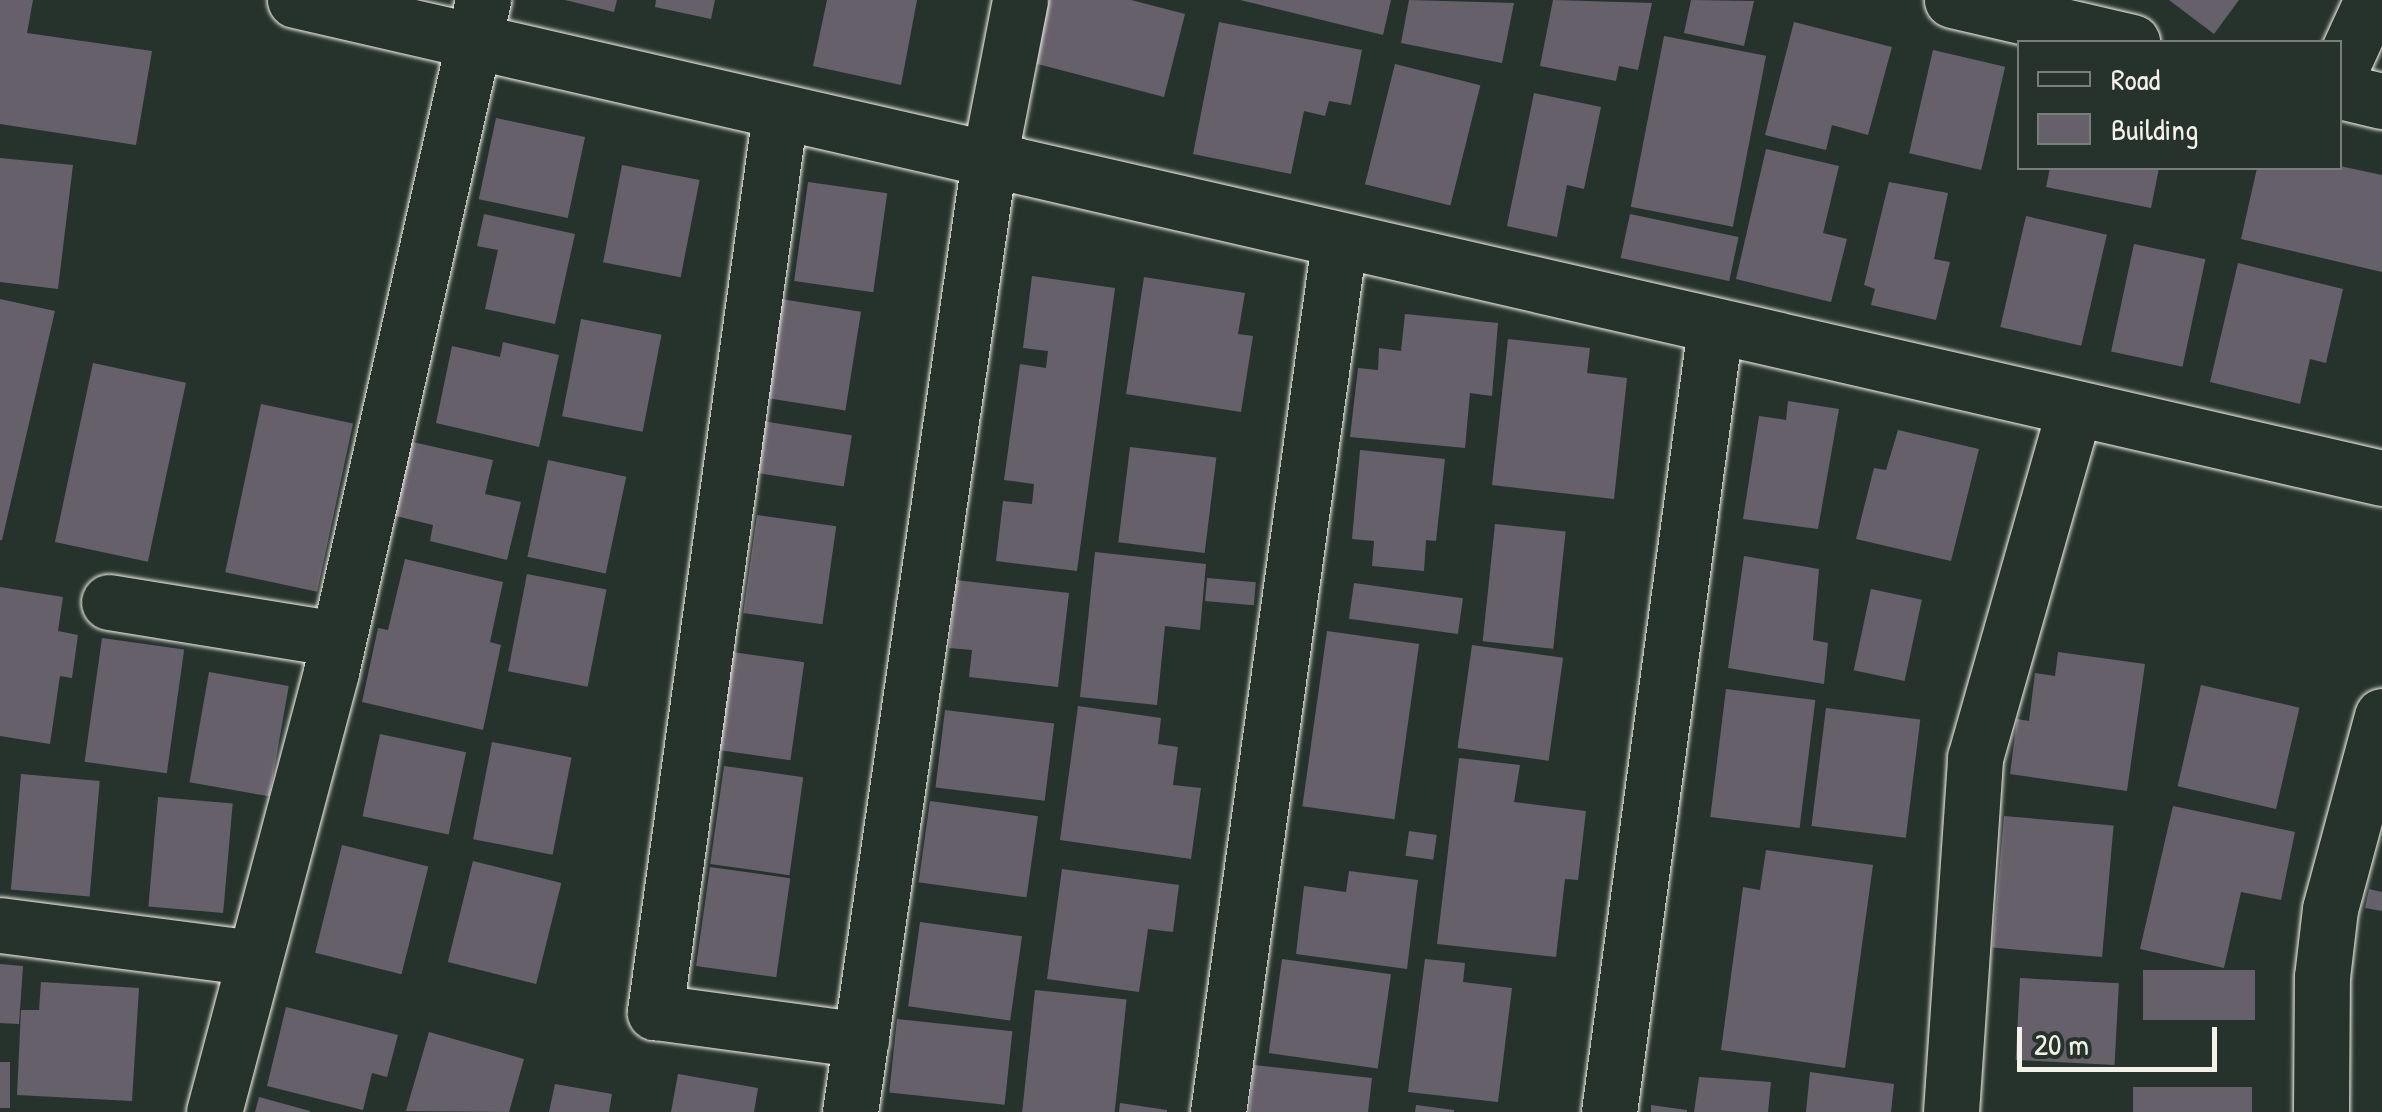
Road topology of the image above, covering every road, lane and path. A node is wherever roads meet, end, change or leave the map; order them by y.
1 (295, 0) edge
2 (1020, 0) edge
3 (1952, 0) edge
4 (2372, 0) edge
5 (478, 21) edge
6 (2123, 40) edge
7 (2342, 66) edge
8 (2342, 92) edge
9 (2382, 101) edge
10 (780, 112) junction
11 (990, 160) junction
12 (1340, 242) junction
13 (1715, 328) junction
14 (2074, 410) junction
15 (2382, 478) edge
16 (109, 602) dead end
17 (337, 640) junction
18 (2382, 716) edge
19 (0, 926) edge
20 (254, 958) junction
21 (861, 1040) junction
22 (214, 1112) edge
23 (850, 1112) edge
24 (1218, 1112) edge
25 (1609, 1112) edge
26 (1951, 1112) edge
27 (2321, 1112) edge

1 - 5 street
2 - 11 street
3 - 6 street
4 - 7 street
5 - 10 street
5 - 17 street
8 - 9 street
10 - 11 street
10 - 21 street
11 - 12 street
11 - 21 street
12 - 13 street
12 - 24 street
13 - 14 street
13 - 25 street
14 - 15 street
14 - 26 street
16 - 17 street
17 - 20 street
18 - 27 street
19 - 20 street
20 - 22 street
21 - 23 street

